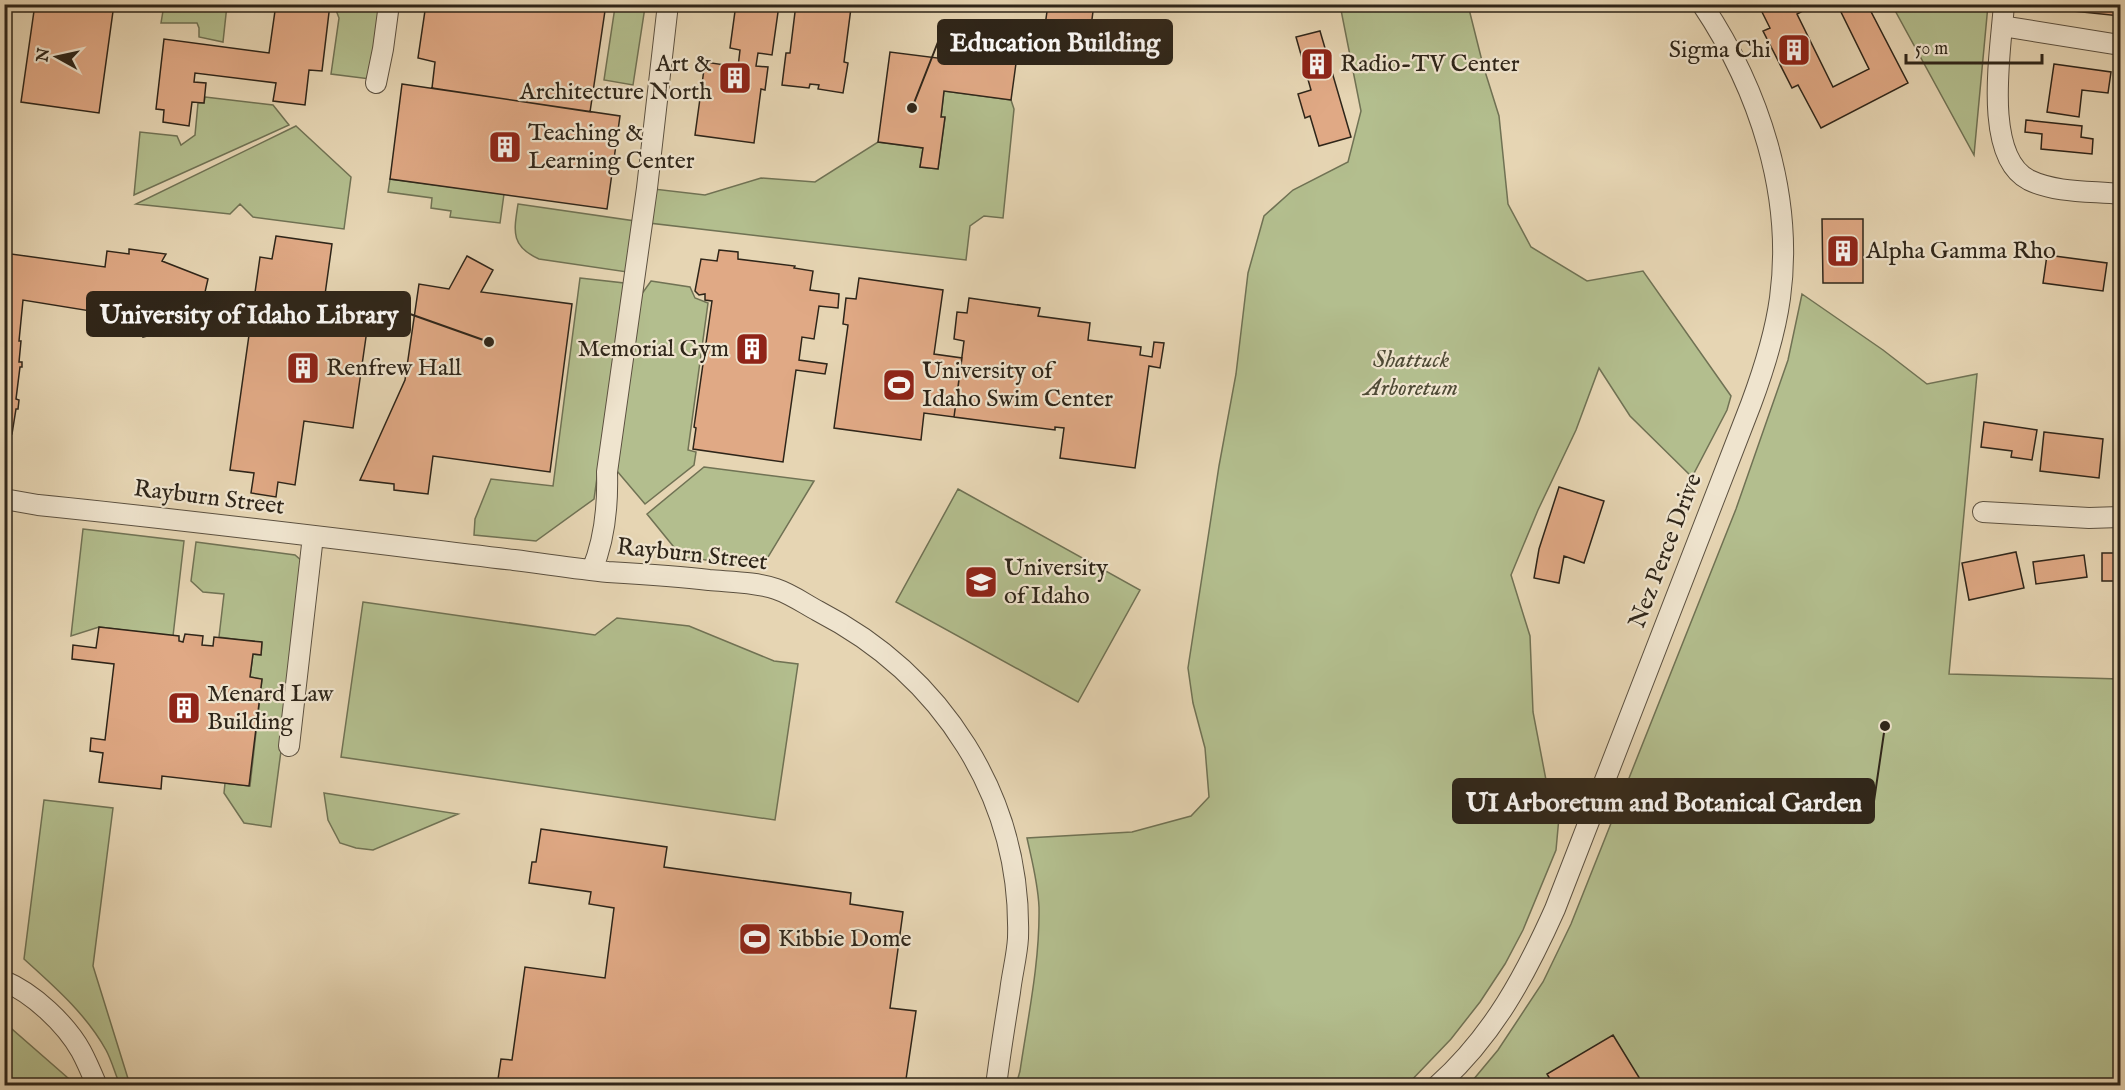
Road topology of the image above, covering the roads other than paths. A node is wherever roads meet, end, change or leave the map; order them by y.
1 (389, 4) edge
2 (668, 4) edge
3 (1702, 4) edge
4 (2004, 4) edge
5 (2002, 26) junction
6 (2121, 45) edge
7 (376, 83) dead end
8 (2121, 194) edge
9 (4, 499) edge
10 (1983, 512) dead end
11 (2121, 517) edge
12 (314, 536) junction
13 (592, 570) junction
14 (290, 746) dead end
15 (4, 981) edge
16 (97, 1086) edge
17 (996, 1086) edge
18 (1437, 1086) edge

1 - 7 street
2 - 13 street
3 - 18 street, Nez Perce Drive
4 - 5 street
5 - 6 street
5 - 8 street
9 - 12 street, Rayburn Street
10 - 11 street
12 - 13 street, Rayburn Street
12 - 14 street
13 - 17 street, Rayburn Street
15 - 16 street

